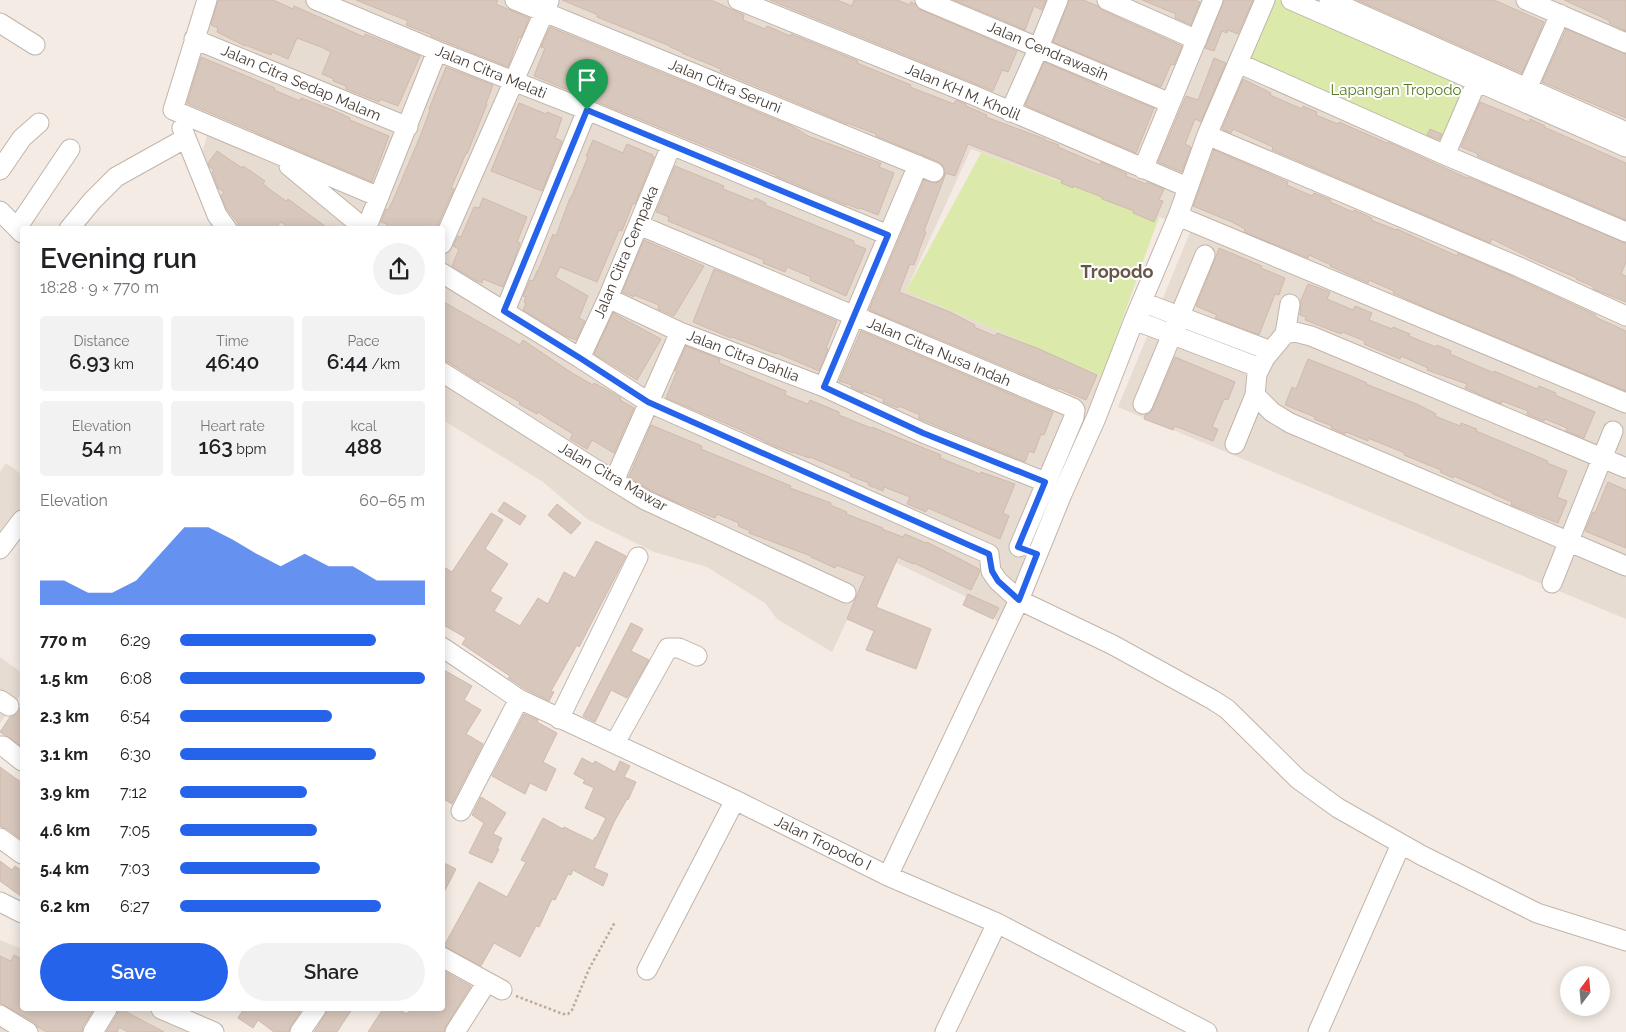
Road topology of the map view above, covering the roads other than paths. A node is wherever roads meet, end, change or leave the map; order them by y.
1 (207, 0) edge
2 (316, 0) edge
3 (515, 0) edge
4 (738, 0) edge
5 (925, 0) edge
6 (1058, 0) edge
7 (1107, 0) edge
8 (1213, 0) edge
9 (1266, 0) edge
10 (1291, 0) edge
11 (1329, 0) edge
12 (1526, 0) edge
13 (763, 5) edge
14 (547, 6) edge
15 (1560, 14) junction
16 (0, 22) edge
17 (194, 40) junction
18 (1197, 40) junction
19 (1626, 44) edge
20 (34, 45) dead end
21 (1039, 47) junction
22 (437, 51) junction
23 (1238, 63) junction
24 (1477, 81) junction
25 (515, 82) junction
26 (1524, 95) junction
27 (1170, 104) junction
28 (173, 110) junction
29 (587, 110) junction
30 (1010, 112) junction
31 (39, 124) dead end
32 (408, 127) junction
33 (1626, 132) edge
34 (1207, 135) junction
35 (186, 138) junction
36 (671, 146) junction
37 (1626, 147) edge
38 (70, 150) dead end
39 (272, 152) junction
40 (1444, 156) junction
41 (1143, 168) junction
42 (0, 170) edge
43 (1187, 187) junction
44 (379, 197) junction
45 (0, 211) edge
46 (1178, 216) junction
47 (639, 225) junction
48 (22, 226) edge
49 (71, 226) edge
50 (225, 226) edge
51 (362, 226) edge
52 (367, 226) edge
53 (20, 230) edge
54 (1626, 232) edge
55 (888, 235) junction
56 (445, 237) edge
57 (1205, 255) dead end
58 (445, 275) edge
59 (608, 298) junction
60 (1142, 302) junction
61 (1290, 304) dead end
62 (504, 311) junction
63 (853, 316) junction
64 (1626, 316) edge
65 (1180, 317) junction
66 (1134, 320) junction
67 (680, 332) junction
68 (1285, 334) junction
69 (1173, 335) junction
70 (1272, 350) junction
71 (580, 358) junction
72 (1260, 368) junction
73 (445, 374) edge
74 (824, 387) junction
75 (1255, 395) junction
76 (648, 402) junction
77 (1626, 403) edge
78 (1143, 404) dead end
79 (1613, 431) dead end
80 (1235, 444) dead end
81 (1603, 458) junction
82 (1626, 468) edge
83 (614, 481) junction
84 (1045, 482) junction
85 (20, 523) edge
86 (1570, 541) junction
87 (1018, 547) junction
88 (0, 549) edge
89 (989, 554) junction
90 (1037, 554) junction
91 (638, 557) dead end
92 (1626, 566) edge
93 (1552, 583) dead end
94 (846, 593) dead end
95 (1019, 600) junction
96 (445, 649) edge
97 (697, 656) dead end
98 (519, 699) junction
99 (559, 718) junction
100 (615, 743) junction
101 (0, 746) edge
102 (20, 759) edge
103 (735, 800) junction
104 (461, 811) dead end
105 (0, 838) edge
106 (1401, 844) junction
107 (20, 853) edge
108 (888, 876) junction
109 (0, 902) edge
110 (20, 912) edge
111 (997, 923) junction
112 (1626, 941) edge
113 (445, 960) edge
114 (647, 970) dead end
115 (106, 1011) edge
116 (166, 1011) edge
117 (315, 1011) edge
118 (0, 1015) edge
119 (28, 1032) edge
120 (94, 1032) edge
121 (214, 1032) edge
122 (300, 1032) edge
123 (455, 1032) edge
124 (945, 1032) edge
125 (1207, 1032) edge
126 (1318, 1032) edge

1 - 17 street
2 - 22 street, Jalan Citra Melati
3 - 14 street, Jalan Citra Seruni
4 - 13 street, Jalan KH M. Kholil
5 - 21 street, Jalan Cendrawasih
6 - 21 street
7 - 18 street
8 - 18 street
9 - 23 street
10 - 24 street
11 - 26 street
12 - 15 street
13 - 30 street, Jalan KH M. Kholil
14 - 25 street
14 - 55 street, Jalan Citra Seruni
15 - 19 street
15 - 26 street
16 - 20 street
17 - 28 street
17 - 32 street, Jalan Citra Sedap Malam
18 - 27 street
21 - 27 street, Jalan Cendrawasih
21 - 30 street
22 - 25 street, Jalan Citra Melati
22 - 32 street
23 - 34 street
23 - 40 street
24 - 26 street
24 - 40 street
25 - 29 street, Jalan Citra Melati
25 - 56 street
26 - 33 street
26 - 37 street
27 - 41 street
28 - 35 street
28 - 39 street
29 - 36 street, Jalan Citra Melati
29 - 62 street
30 - 41 street, Jalan KH M. Kholil
31 - 42 street
32 - 44 street
34 - 43 street
34 - 64 street
35 - 49 street
35 - 50 street
36 - 47 street, Jalan Citra Cempaka
36 - 55 street, Jalan Citra Melati
38 - 48 street
39 - 44 street
39 - 51 street
40 - 54 street
41 - 43 street, Jalan KH M. Kholil
43 - 46 street
44 - 52 street
45 - 53 street
46 - 60 street
46 - 77 street
47 - 59 street, Jalan Citra Cempaka
47 - 63 street, Jalan Citra Nusa Indah
55 - 63 street
57 - 65 street
58 - 62 street
59 - 67 street, Jalan Citra Dahlia
59 - 71 street, Jalan Citra Cempaka
60 - 65 street
60 - 66 street
61 - 68 street
62 - 71 street
63 - 74 street
63 - 84 street, Jalan Citra Nusa Indah
65 - 69 street
65 - 70 street
66 - 69 street
66 - 90 street
67 - 74 street, Jalan Citra Dahlia
67 - 76 street
68 - 70 street
68 - 81 street
69 - 72 street
69 - 78 street
70 - 72 street
71 - 76 street
72 - 75 street
73 - 83 street, Jalan Citra Mawar
74 - 84 street, Jalan Citra Dahlia
75 - 80 street
75 - 86 street
76 - 83 street
76 - 89 street
79 - 81 street
81 - 82 street
81 - 86 street
83 - 94 street, Jalan Citra Mawar
84 - 87 street
85 - 88 street
86 - 92 street
86 - 93 street
87 - 89 street
87 - 90 street
89 - 95 street
90 - 95 street
91 - 99 street
95 - 106 street
95 - 108 street
96 - 98 street, Jalan Tropodo I
97 - 100 street
98 - 99 street, Jalan Tropodo I
98 - 104 street
99 - 100 street, Jalan Tropodo I
100 - 103 street, Jalan Tropodo I
101 - 102 street
103 - 108 street, Jalan Tropodo I
103 - 114 street
105 - 107 street
106 - 112 street
106 - 126 street
108 - 111 street, Jalan Tropodo I
109 - 110 street
111 - 124 street
111 - 125 street, Jalan Tropodo I
113 - 123 street
115 - 120 street
116 - 121 street
117 - 122 street
118 - 119 street

